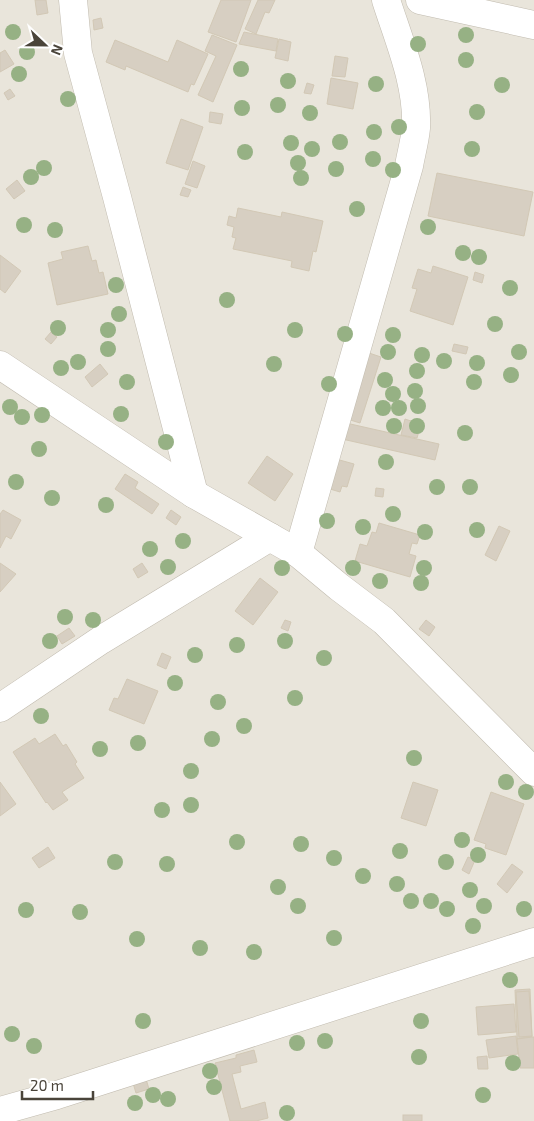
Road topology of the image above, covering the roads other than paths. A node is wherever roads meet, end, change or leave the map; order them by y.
1 (74, 0) edge
2 (386, 0) edge
3 (420, 0) edge
4 (534, 25) edge
5 (0, 365) edge
6 (194, 494) junction
7 (270, 536) junction
8 (298, 553) junction
9 (0, 708) edge
10 (534, 772) edge
11 (534, 942) edge
12 (0, 1111) edge

1 - 6 street
2 - 8 street
3 - 4 street
5 - 6 street
6 - 7 street
7 - 8 street
7 - 9 street
8 - 10 street
11 - 12 street

